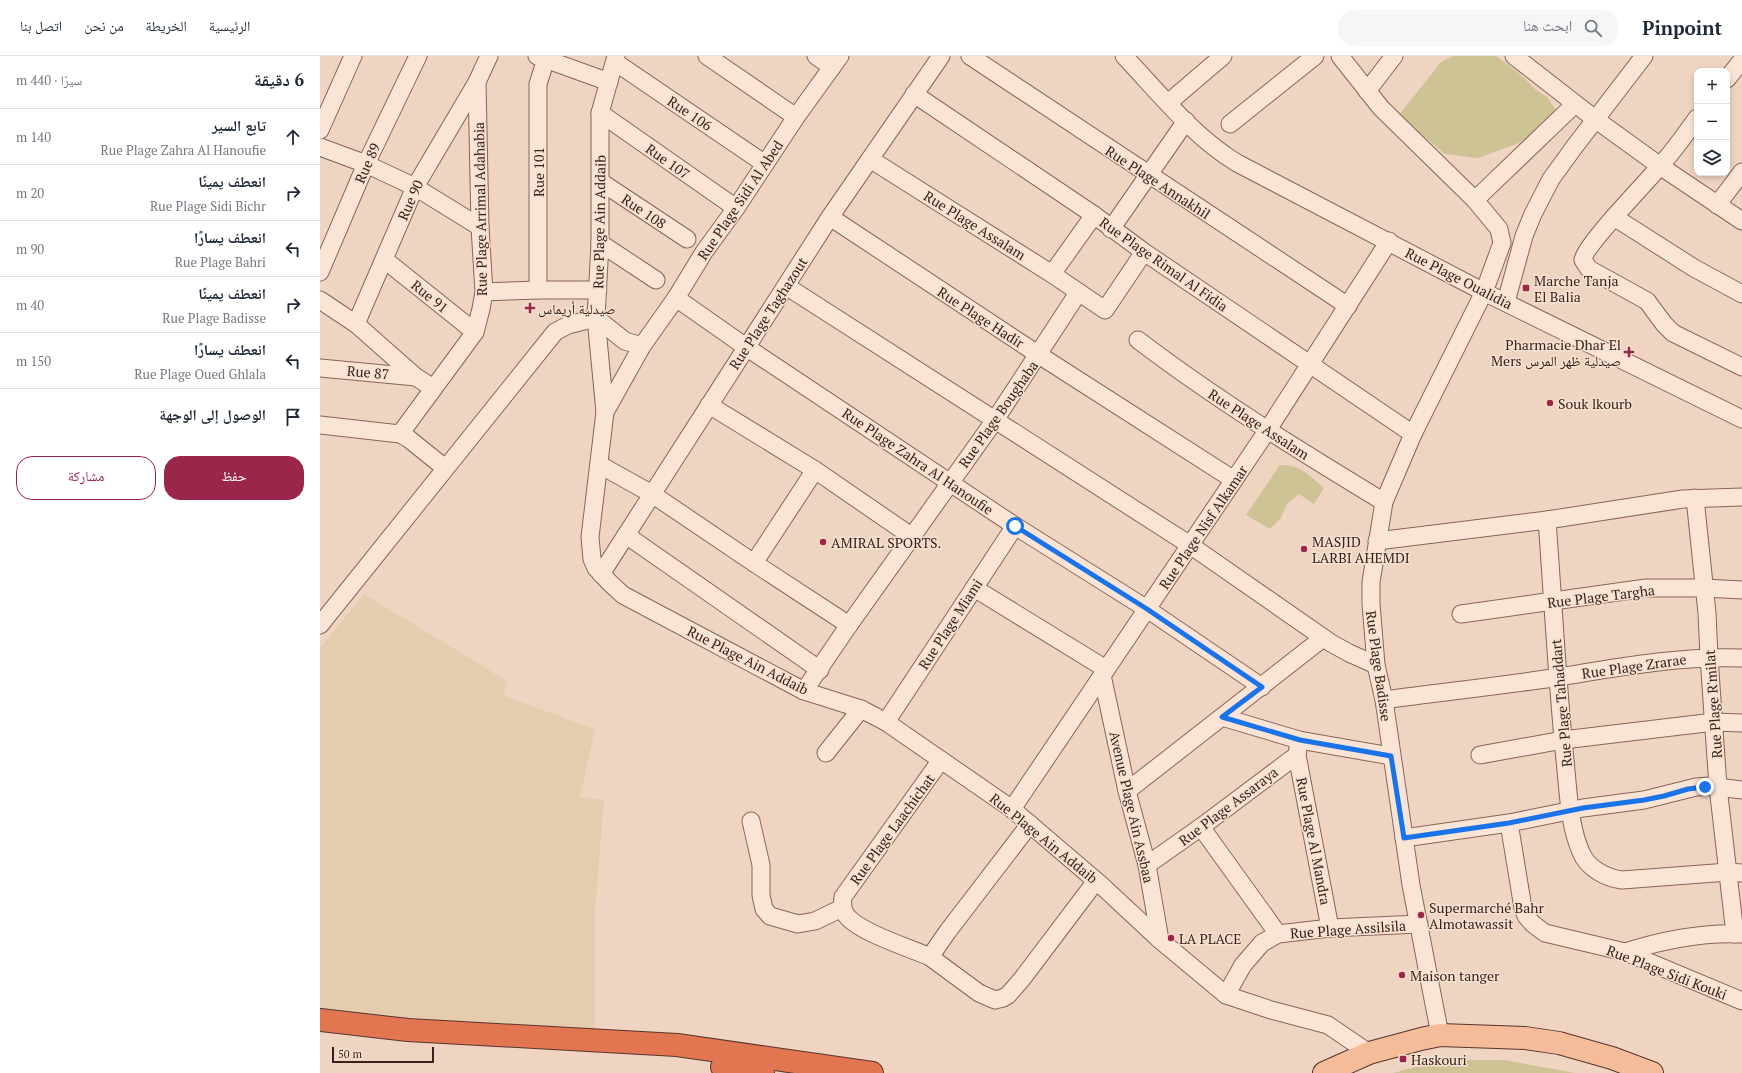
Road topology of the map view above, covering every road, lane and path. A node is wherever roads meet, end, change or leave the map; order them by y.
1 (353, 56) edge
2 (418, 56) edge
3 (489, 56) edge
4 (706, 56) edge
5 (816, 56) edge
6 (941, 56) edge
7 (970, 56) edge
8 (1125, 56) edge
9 (1223, 56) edge
10 (1315, 56) edge
11 (1340, 56) edge
12 (1394, 56) edge
13 (1514, 56) edge
14 (1644, 56) edge
15 (543, 57) edge
16 (616, 59) edge
17 (1742, 60) edge
18 (836, 61) edge
19 (1730, 75) edge
20 (477, 82) junction
21 (609, 82) junction
22 (1367, 91) junction
23 (914, 94) junction
24 (1168, 103) junction
25 (1575, 104) junction
26 (600, 113) junction
27 (796, 116) junction
28 (1595, 119) junction
29 (1186, 121) junction
30 (1694, 122) edge
31 (1230, 124) dead end
32 (320, 130) edge
33 (320, 147) edge
34 (870, 160) junction
35 (366, 164) junction
36 (765, 164) junction
37 (1660, 166) junction
38 (1742, 172) edge
39 (1148, 175) junction
40 (601, 182) junction
41 (415, 186) junction
42 (1475, 200) junction
43 (1717, 205) junction
44 (736, 208) junction
45 (1094, 215) junction
46 (1614, 217) junction
47 (830, 218) junction
48 (1742, 221) edge
49 (480, 227) junction
50 (1111, 229) junction
51 (686, 239) dead end
52 (1389, 242) junction
53 (600, 244) junction
54 (1144, 252) junction
55 (384, 260) junction
56 (320, 272) edge
57 (1052, 274) junction
58 (656, 280) dead end
59 (786, 286) junction
60 (538, 290) junction
61 (598, 290) junction
62 (484, 292) junction
63 (1484, 292) junction
64 (1078, 293) junction
65 (1742, 294) edge
66 (676, 298) junction
67 (1506, 302) junction
68 (323, 305) edge
69 (1348, 306) junction
70 (596, 318) junction
71 (356, 324) junction
72 (475, 332) junction
73 (1138, 340) dead end
74 (642, 346) junction
75 (746, 347) junction
76 (1039, 355) junction
77 (1310, 366) junction
78 (1742, 367) edge
79 (320, 368) edge
80 (416, 377) junction
81 (433, 388) junction
82 (709, 405) junction
83 (605, 412) junction
84 (1742, 419) edge
85 (995, 420) junction
86 (320, 425) edge
87 (1267, 431) junction
88 (400, 434) junction
89 (1413, 434) junction
90 (600, 465) junction
91 (445, 468) junction
92 (815, 470) junction
93 (1234, 480) junction
94 (950, 483) junction
95 (652, 494) junction
96 (1742, 497) edge
97 (1695, 498) junction
98 (1384, 502) junction
99 (1547, 520) junction
100 (1015, 526) junction
101 (626, 535) junction
102 (911, 536) junction
103 (1377, 541) junction
104 (1190, 546) junction
105 (754, 563) junction
106 (601, 574) junction
107 (974, 588) junction
108 (1704, 588) junction
109 (1742, 590) edge
110 (1554, 602) junction
111 (1147, 609) junction
112 (1461, 614) dead end
113 (849, 625) junction
114 (320, 626) edge
115 (1323, 638) junction
116 (1709, 657) junction
117 (1742, 658) edge
118 (1376, 665) junction
119 (820, 670) junction
120 (1104, 672) junction
121 (1557, 677) junction
122 (1262, 687) junction
123 (804, 691) junction
124 (1384, 700) junction
125 (861, 709) junction
126 (1222, 717) junction
127 (886, 722) junction
128 (1714, 722) junction
129 (1742, 723) edge
130 (1563, 740) junction
131 (1298, 747) junction
132 (826, 753) dead end
133 (1480, 755) dead end
134 (1391, 756) junction
135 (942, 760) junction
136 (1718, 787) junction
137 (1742, 790) edge
138 (1127, 791) junction
139 (1012, 809) junction
140 (1571, 811) junction
141 (751, 821) dead end
142 (1509, 823) junction
143 (1030, 824) junction
144 (1201, 827) junction
145 (1404, 838) junction
146 (1146, 865) junction
147 (1735, 872) edge
148 (1096, 881) junction
149 (842, 902) junction
150 (1419, 924) junction
151 (1330, 928) junction
152 (1278, 934) junction
153 (1739, 934) edge
154 (1160, 940) junction
155 (1625, 952) junction
156 (930, 957) junction
157 (1226, 995) junction
158 (1742, 1002) edge
159 (320, 1020) edge
160 (320, 1033) edge
161 (1440, 1035) junction
162 (1369, 1053) junction
163 (763, 1073) edge
164 (872, 1073) edge
165 (1324, 1073) edge
166 (1652, 1073) edge

1 - 32 street
2 - 35 street, Rue 89
3 - 20 street, Rue Plage Arrimal Adahabia
4 - 27 street
5 - 18 street
6 - 23 street, Rue Plage Taghazout
7 - 39 street, Rue Plage Annakhil
8 - 24 street, Rue Plage Oualidia
9 - 24 street
10 - 31 street
11 - 22 street, Rue Plage Badisse
12 - 22 street
13 - 25 street
14 - 28 street
15 - 21 street
15 - 60 street, Rue 101
16 - 21 street, Rue Plage Ain Addaib
16 - 36 street, Rue 106
17 - 19 street
18 - 27 street, Rue Plage Sidi Al Abed
20 - 41 street, Rue 90
20 - 49 street, Rue Plage Arrimal Adahabia
21 - 26 street, Rue Plage Ain Addaib
22 - 42 street, Rue Plage Badisse
23 - 34 street, Rue Plage Taghazout
23 - 45 street, Rue Plage Rimal Al Fidia
24 - 29 street, Rue Plage Oualidia
25 - 28 street
25 - 42 street
26 - 40 street, Rue Plage Ain Addaib
26 - 44 street, Rue 107
27 - 36 street, Rue Plage Sidi Al Abed
28 - 37 street
28 - 67 street
29 - 39 street
29 - 52 street, Rue Plage Oualidia
30 - 37 street
33 - 35 street
34 - 47 street, Rue Plage Taghazout
34 - 57 street, Rue Plage Assalam
35 - 41 street
35 - 56 street, Rue 89
36 - 44 street, Rue Plage Sidi Al Abed
37 - 43 street
37 - 46 street
38 - 43 street
39 - 50 street
39 - 69 street, Rue Plage Annakhil
40 - 51 street, Rue 108
40 - 53 street, Rue Plage Ain Addaib
41 - 49 street
41 - 55 street, Rue 90
42 - 63 street, Rue Plage Badisse
43 - 48 street
44 - 66 street, Rue Plage Sidi Al Abed
45 - 50 street, Rue Plage Rimal Al Fidia
45 - 57 street
46 - 65 street
46 - 78 street
47 - 59 street, Rue Plage Taghazout
47 - 76 street, Rue Plage Hadir
49 - 62 street, Rue Plage Arrimal Adahabia
50 - 54 street, Rue Plage Rimal Al Fidia
52 - 63 street, Rue Plage Oualidia
52 - 69 street, Rue Plage Nisf Alkamar
53 - 58 street
53 - 61 street, Rue Plage Ain Addaib
54 - 64 street, Rue Plage Assalam
54 - 77 street, Rue Plage Rimal Al Fidia
55 - 71 street, Rue 90
55 - 72 street, Rue 91
57 - 64 street, Rue Plage Assalam
59 - 75 street, Rue Plage Taghazout
59 - 85 street
60 - 61 street
60 - 62 street
61 - 70 street, Rue Plage Ain Addaib
62 - 72 street, Rue Plage Arrimal Adahabia
63 - 67 street, Rue Plage Oualidia
63 - 89 street, Rue Plage Badisse
64 - 76 street, Rue Plage Boughaba
66 - 74 street, Rue Plage Sidi Al Abed
66 - 75 street, Rue Plage Zahra Al Hanoufie
67 - 84 street, Rue Plage Oualidia
68 - 71 street
69 - 77 street, Rue Plage Nisf Alkamar
70 - 74 street
70 - 83 street, Rue Plage Ain Addaib
70 - 91 street
71 - 80 street
72 - 81 street, Rue Plage Arrimal Adahabia
73 - 87 street, Rue Plage Assalam
74 - 83 street, Rue Plage Sidi Al Abed
75 - 82 street, Rue Plage Taghazout
75 - 94 street, Rue Plage Zahra Al Hanoufie
76 - 85 street, Rue Plage Boughaba
76 - 93 street, Rue Plage Hadir
77 - 87 street, Rue Plage Nisf Alkamar
77 - 89 street, Rue Plage Rimal Al Fidia
79 - 80 street, Rue 87
80 - 81 street
81 - 88 street, Rue Plage Arrimal Adahabia
82 - 92 street
82 - 95 street, Rue Plage Taghazout
83 - 90 street, Rue Plage Ain Addaib
85 - 94 street, Rue Plage Boughaba
85 - 104 street
86 - 88 street
87 - 93 street, Rue Plage Nisf Alkamar
87 - 98 street, Rue Plage Assalam
88 - 91 street
89 - 98 street, Rue Plage Badisse
90 - 95 street
90 - 106 street, Rue Plage Ain Addaib
91 - 114 street
92 - 102 street
92 - 105 street
93 - 104 street, Rue Plage Nisf Alkamar
94 - 100 street, Rue Plage Zahra Al Hanoufie
94 - 102 street, Rue Plage Boughaba
95 - 101 street, Rue Plage Taghazout
95 - 105 street
96 - 97 street
97 - 99 street
97 - 108 street, Rue Plage R'milat
98 - 103 street, Rue Plage Badisse
99 - 103 street
99 - 110 street, Rue Plage Tahaddart
100 - 107 street, Rue Plage Miami
100 - 111 street, Rue Plage Zahra Al Hanoufie
101 - 106 street, Rue Plage Taghazout
101 - 119 street
102 - 113 street, Rue Plage Boughaba
103 - 118 street, Rue Plage Badisse
104 - 111 street, Rue Plage Nisf Alkamar
104 - 115 street
105 - 113 street
106 - 123 street, Rue Plage Ain Addaib
107 - 120 street
107 - 127 street, Rue Plage Miami
108 - 109 street, Rue Plage Targha
108 - 110 street, Rue Plage Targha
108 - 116 street, Rue Plage R'milat
110 - 112 street, Rue Plage Targha
110 - 121 street, Rue Plage Tahaddart
111 - 120 street, Rue Plage Nisf Alkamar
111 - 122 street, Rue Plage Zahra Al Hanoufie
113 - 119 street, Rue Plage Boughaba
115 - 118 street
115 - 122 street
116 - 117 street, Rue Plage Zrarae
116 - 121 street, Rue Plage Zrarae
116 - 128 street, Rue Plage R'milat
118 - 124 street, Rue Plage Badisse
119 - 123 street, Rue Plage Boughaba
120 - 138 street, Avenue Plage Ain Assbaa
120 - 139 street, Rue Plage Nisf Alkamar
121 - 124 street, Rue Plage Zrarae
121 - 130 street, Rue Plage Tahaddart
122 - 126 street
123 - 125 street, Rue Plage Ain Addaib
124 - 134 street, Rue Plage Badisse
125 - 127 street, Rue Plage Ain Addaib
125 - 132 street
126 - 131 street
126 - 138 street
127 - 135 street, Rue Plage Ain Addaib
128 - 129 street
128 - 130 street
128 - 136 street, Rue Plage R'milat
130 - 133 street
130 - 140 street, Rue Plage Tahaddart
131 - 134 street
131 - 144 street, Rue Plage Assaraya
131 - 151 street, Rue Plage Al Mandra
134 - 145 street, Rue Plage Badisse
135 - 139 street, Rue Plage Ain Addaib
135 - 149 street, Rue Plage Laachichat
136 - 137 street
136 - 140 street
136 - 147 street, Rue Plage R'milat
138 - 146 street, Avenue Plage Ain Assbaa
139 - 143 street, Rue Plage Ain Addaib
140 - 142 street
140 - 147 street, Rue Plage Tahaddart
141 - 149 street
142 - 145 street
142 - 155 street, Rue Plage Sidi Kouki
143 - 148 street, Rue Plage Ain Addaib
143 - 156 street
144 - 146 street, Rue Plage Assaraya
144 - 152 street, Rue Plage Assilsila
145 - 150 street, Rue Plage Badisse
146 - 154 street, Avenue Plage Ain Assbaa
147 - 153 street, Rue Plage R'milat
148 - 154 street, Rue Plage Ain Addaib
148 - 156 street
149 - 156 street
150 - 151 street, Rue Plage Assilsila
150 - 161 street, Rue Plage Badisse
151 - 152 street, Rue Plage Assilsila
152 - 157 street, Rue Plage Assilsila
153 - 155 street
154 - 157 street, Rue Plage Ain Addaib
155 - 158 street, Rue Plage Sidi Kouki
157 - 162 street, Rue Plage Ain Addaib
159 - 164 highway
160 - 163 highway
161 - 162 main road
161 - 166 main road
162 - 165 main road

